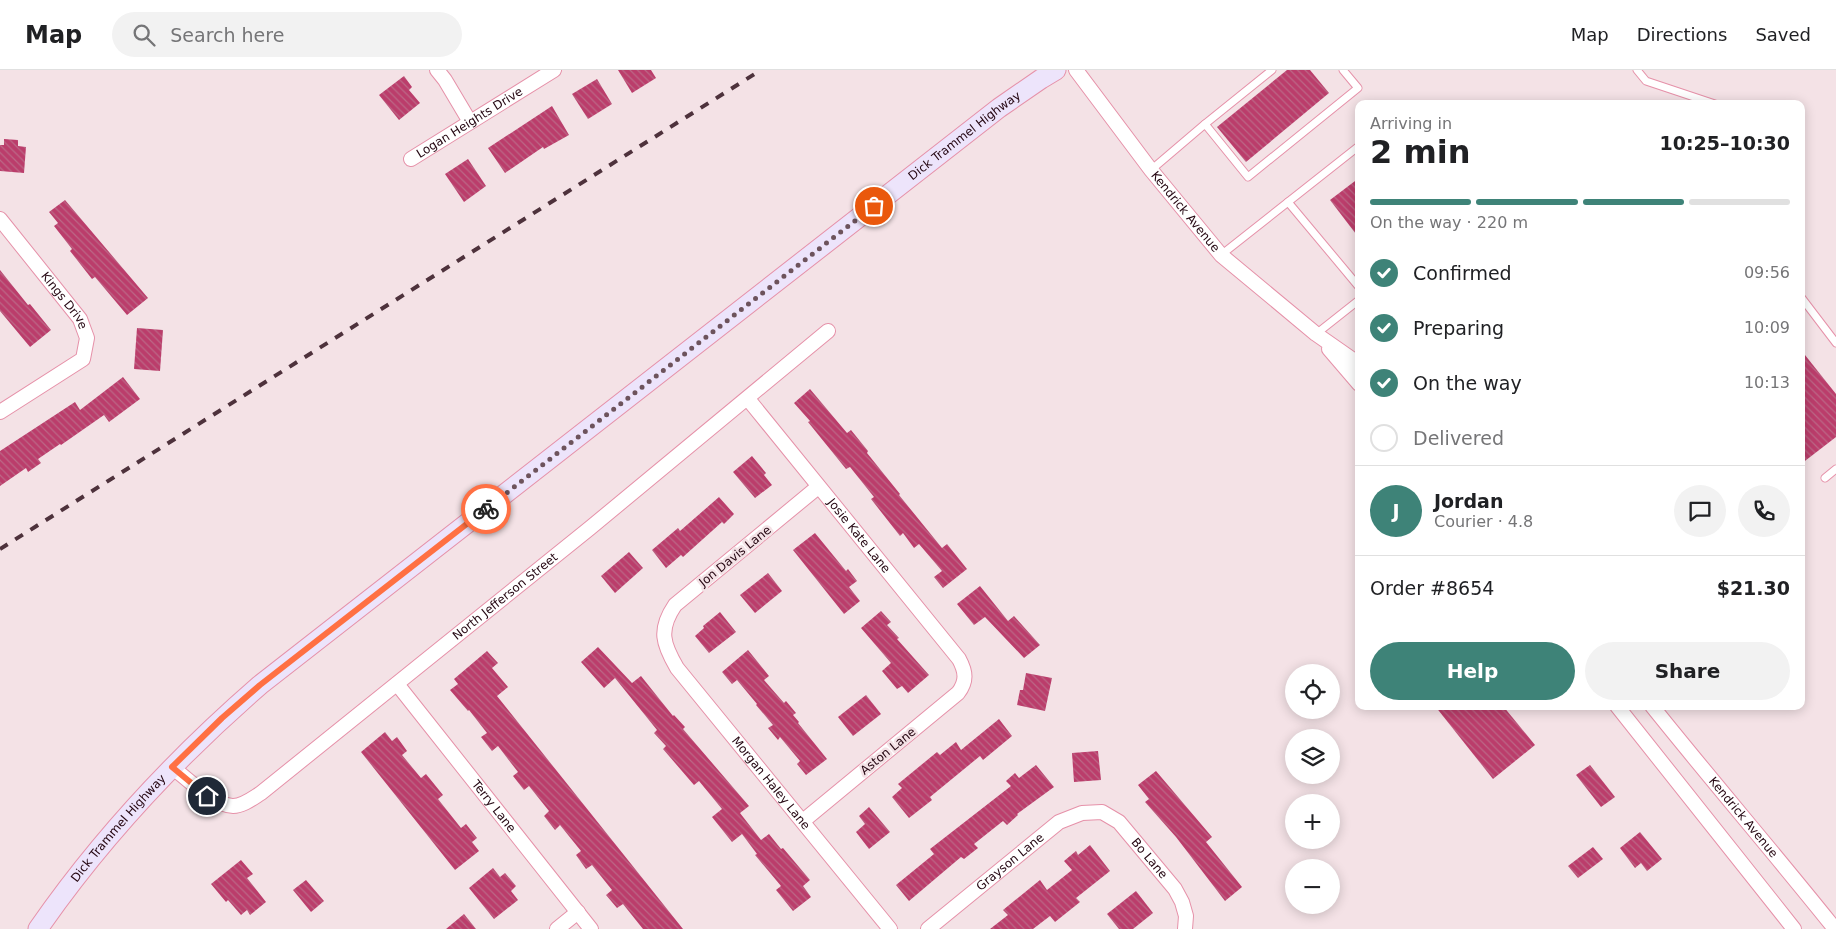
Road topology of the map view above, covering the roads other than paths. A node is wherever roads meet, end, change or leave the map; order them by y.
1 (437, 70) edge
2 (554, 70) edge
3 (1056, 70) edge
4 (1076, 70) edge
5 (1272, 70) edge
6 (1343, 70) edge
7 (1637, 70) edge
8 (1703, 100) edge
9 (470, 122) junction
10 (1205, 124) junction
11 (1355, 149) edge
12 (411, 159) dead end
13 (1151, 170) junction
14 (1288, 202) junction
15 (0, 219) edge
16 (1221, 255) junction
17 (1355, 282) edge
18 (1805, 302) edge
19 (1355, 303) edge
20 (828, 331) dead end
21 (1316, 334) junction
22 (1836, 343) edge
23 (1355, 361) edge
24 (1355, 379) edge
25 (748, 399) junction
26 (0, 412) edge
27 (1836, 469) edge
28 (1825, 478) dead end
29 (818, 487) junction
30 (663, 632) joint
31 (965, 677) joint
32 (397, 684) junction
33 (1620, 710) edge
34 (1655, 710) edge
35 (172, 767) junction
36 (1102, 812) joint
37 (803, 821) junction
38 (578, 912) junction
39 (1185, 922) edge
40 (38, 929) edge
41 (557, 929) edge
42 (591, 929) edge
43 (890, 929) edge
44 (928, 929) edge
45 (1794, 929) edge
46 (1835, 929) edge

1 - 9 street
2 - 9 street, Logan Heights Drive
3 - 35 main road, Dick Trammel Highway
4 - 13 street, Kendrick Avenue
5 - 10 lane
6 - 10 lane
7 - 8 lane
9 - 12 street, Logan Heights Drive
10 - 13 lane
11 - 14 lane
13 - 16 street, Kendrick Avenue
14 - 16 lane
14 - 17 lane
15 - 26 street, Kings Drive
16 - 21 street, Kendrick Avenue
18 - 22 lane
19 - 21 lane
20 - 25 street, North Jefferson Street
21 - 23 street, Kendrick Avenue
21 - 24 street, Kendrick Avenue
25 - 29 street, Josie Kate Lane
25 - 32 street, North Jefferson Street
27 - 28 lane
29 - 30 street, Jon Davis Lane
29 - 31 street, Josie Kate Lane
30 - 37 street, Morgan Haley Lane
31 - 37 street, Aston Lane
32 - 35 street, North Jefferson Street
32 - 38 street, Terry Lane
33 - 45 street
34 - 46 street, Kendrick Avenue
35 - 40 main road, Dick Trammel Highway
36 - 39 street, Bo Lane
36 - 44 street, Grayson Lane
37 - 43 street, Morgan Haley Lane
38 - 41 street
38 - 42 street, Terry Lane

